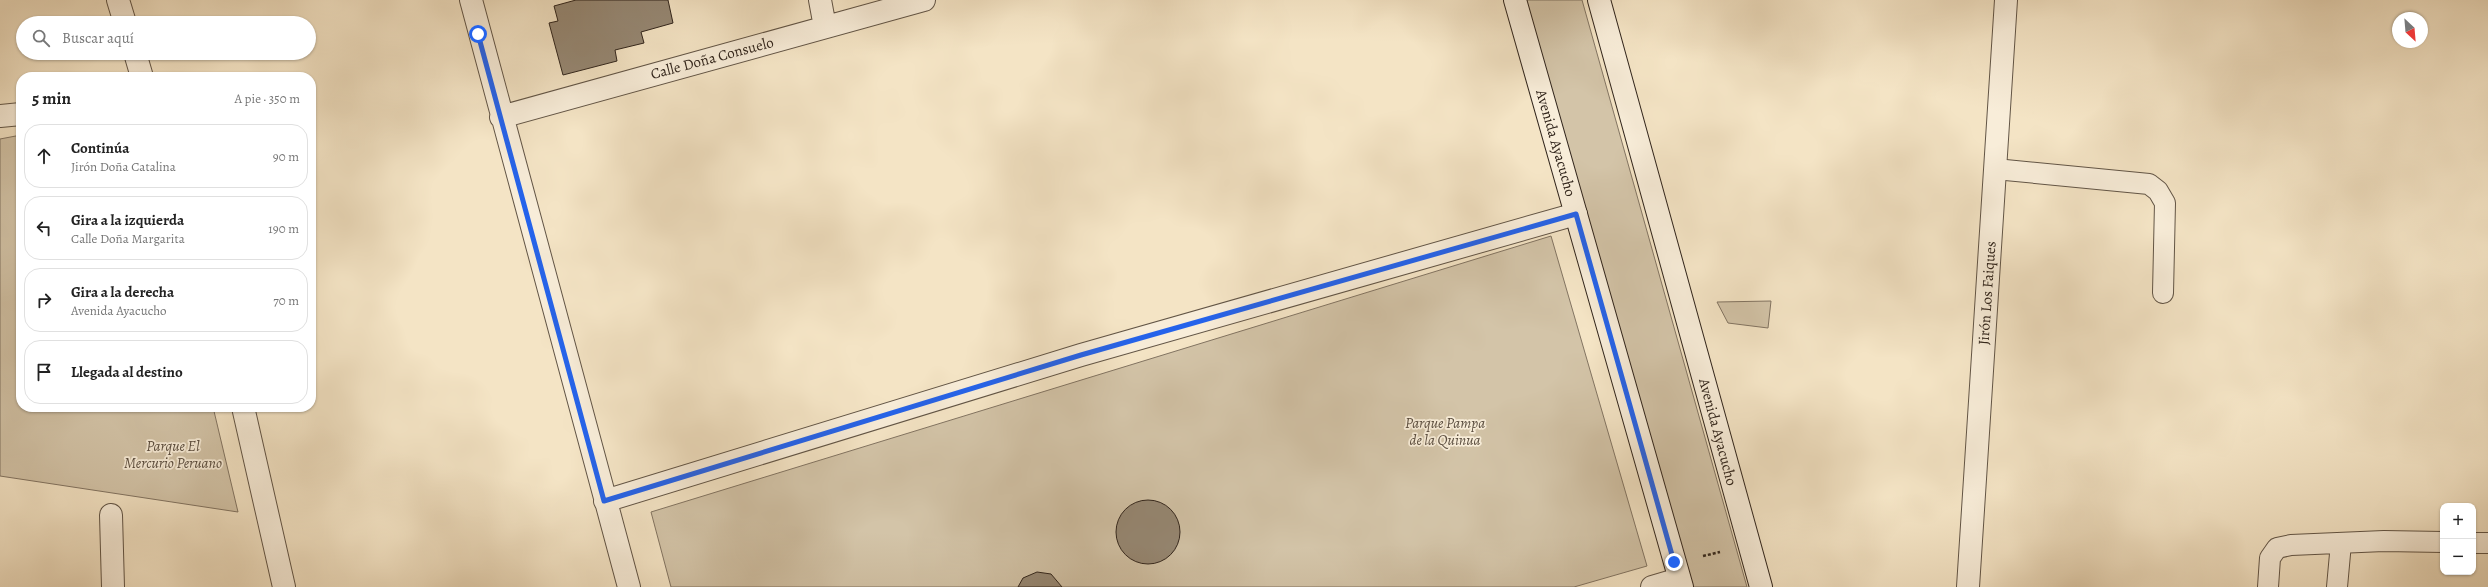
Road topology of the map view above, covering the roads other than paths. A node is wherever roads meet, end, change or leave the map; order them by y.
1 (118, 0) edge
2 (471, 0) edge
3 (820, 0) edge
4 (924, 0) edge
5 (1515, 0) edge
6 (1599, 0) edge
7 (2006, 0) edge
8 (123, 16) edge
9 (825, 27) junction
10 (136, 60) edge
11 (140, 72) edge
12 (16, 114) edge
13 (0, 116) edge
14 (501, 116) junction
15 (1995, 169) junction
16 (1576, 214) junction
17 (2163, 294) dead end
18 (244, 412) edge
19 (604, 501) junction
20 (111, 515) dead end
21 (2440, 542) edge
22 (2341, 543) junction
23 (2476, 543) edge
24 (2488, 543) edge
25 (1679, 576) edge
26 (113, 587) edge
27 (284, 587) edge
28 (629, 587) edge
29 (1652, 587) edge
30 (1761, 587) edge
31 (1968, 587) edge
32 (2268, 587) edge
33 (2337, 587) edge

1 - 8 street
2 - 14 street
3 - 9 street
4 - 9 street, Calle Doña Consuelo
5 - 16 street, Avenida Ayacucho
6 - 30 street, Avenida Ayacucho
7 - 15 street, Jirón Los Faiques
9 - 14 street, Calle Doña Consuelo
10 - 11 street
12 - 13 street
14 - 19 street
15 - 17 lane
15 - 31 street, Jirón Los Faiques
16 - 19 street
16 - 25 street, Avenida Ayacucho
18 - 27 street
19 - 28 street
20 - 26 street
21 - 22 lane
22 - 32 lane
22 - 33 lane
23 - 24 lane
25 - 29 street

